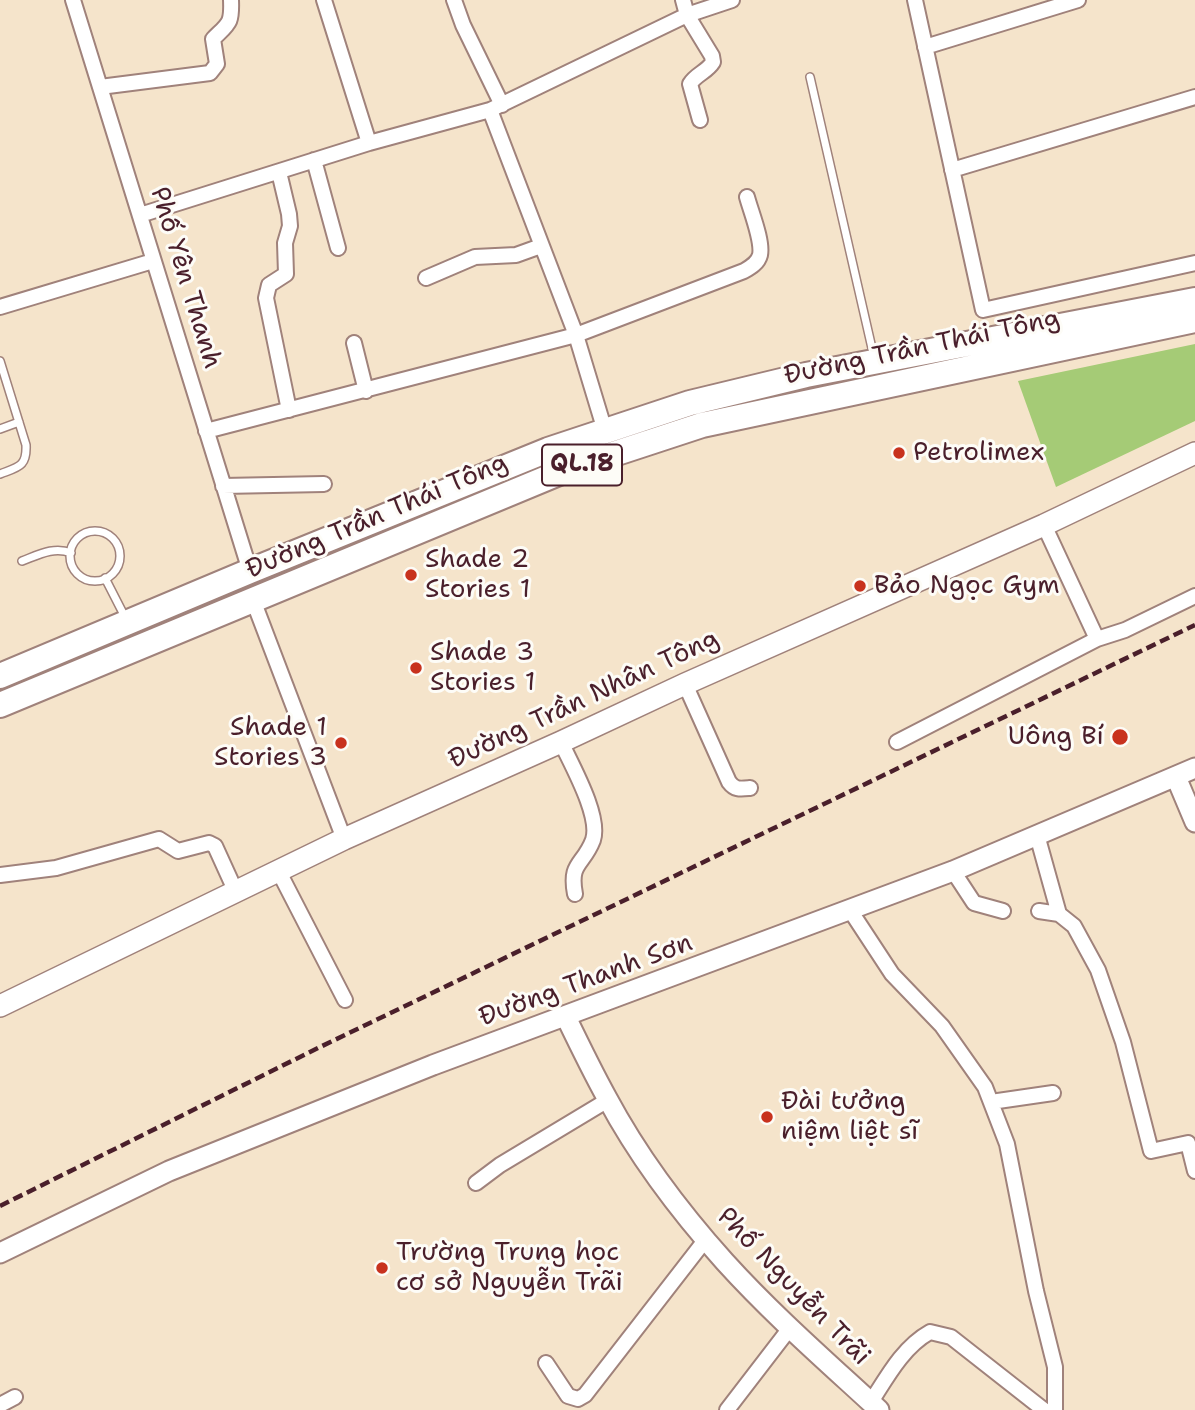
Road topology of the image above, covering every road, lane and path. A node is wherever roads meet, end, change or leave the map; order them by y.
1 (73, 0) edge
2 (231, 0) edge
3 (324, 0) edge
4 (454, 0) edge
5 (683, 0) edge
6 (732, 0) edge
7 (915, 0) edge
8 (1078, 0) edge
9 (687, 15) junction
10 (925, 47) junction
11 (810, 77) dead end
12 (100, 87) junction
13 (1195, 97) edge
14 (496, 107) junction
15 (700, 120) dead end
16 (369, 143) junction
17 (314, 160) junction
18 (952, 170) junction
19 (279, 172) junction
20 (747, 197) dead end
21 (139, 215) junction
22 (541, 246) junction
23 (338, 248) dead end
24 (153, 261) junction
25 (1195, 262) edge
26 (426, 278) dead end
27 (1195, 300) edge
28 (0, 307) edge
29 (1195, 320) edge
30 (576, 335) junction
31 (354, 343) dead end
32 (0, 361) edge
33 (875, 362) junction
34 (366, 391) junction
35 (289, 410) junction
36 (19, 422) junction
37 (0, 429) edge
38 (206, 431) junction
39 (605, 431) junction
40 (1195, 453) edge
41 (0, 474) edge
42 (324, 484) dead end
43 (223, 486) junction
44 (440, 495) junction
45 (450, 518) junction
46 (1044, 525) junction
47 (71, 553) junction
48 (22, 561) dead end
49 (250, 571) junction
50 (106, 578) junction
51 (1195, 596) edge
52 (253, 600) junction
53 (128, 622) junction
54 (1097, 639) junction
55 (0, 676) edge
56 (685, 684) junction
57 (0, 705) edge
58 (561, 742) junction
59 (897, 742) dead end
60 (1195, 768) edge
61 (1176, 777) junction
62 (750, 788) dead end
63 (1195, 822) edge
64 (1037, 835) junction
65 (344, 839) junction
66 (278, 870) junction
67 (953, 871) junction
68 (0, 875) edge
69 (235, 890) junction
70 (575, 894) dead end
71 (850, 910) junction
72 (1003, 911) dead end
73 (1039, 911) dead end
74 (1059, 914) junction
75 (345, 1000) dead end
76 (0, 1006) edge
77 (566, 1017) junction
78 (1054, 1093) dead end
79 (608, 1100) junction
80 (991, 1102) junction
81 (1195, 1171) edge
82 (476, 1183) dead end
83 (706, 1238) junction
84 (0, 1253) edge
85 (790, 1328) junction
86 (546, 1363) dead end
87 (15, 1397) dead end
88 (0, 1405) edge
89 (875, 1406) edge
90 (727, 1410) edge
91 (1044, 1410) edge
92 (1055, 1410) edge

1 - 12 street, Phố Yên Thanh
2 - 12 street
3 - 16 street
4 - 14 street
5 - 9 street
6 - 9 street
7 - 10 street
8 - 10 street
9 - 14 street
9 - 15 street
10 - 18 street
11 - 33 lane
12 - 21 street, Phố Yên Thanh
13 - 18 street
14 - 16 street
14 - 22 street
16 - 17 street
17 - 19 street
17 - 23 street
18 - 25 street
19 - 21 street
19 - 35 street
20 - 30 street
21 - 24 street, Phố Yên Thanh
22 - 26 street
22 - 30 street
24 - 28 street
24 - 38 street, Phố Yên Thanh
27 - 33 highway, Đường Trần Thái Tông / QL.18
29 - 45 highway, Đường Trần Thái Tông / QL.18
30 - 34 street
30 - 39 street
31 - 34 street
32 - 36 lane
33 - 39 highway, Đường Trần Thái Tông / QL.18
34 - 35 street
35 - 38 street
36 - 37 lane
36 - 41 lane
38 - 43 street, Phố Yên Thanh
39 - 44 highway, Đường Trần Thái Tông / QL.18
40 - 46 main road, Đường Trần Nhân Tông
42 - 43 street
43 - 49 street, Phố Yên Thanh
44 - 45 highway
44 - 49 highway, Đường Trần Thái Tông / QL.18
45 - 52 highway, Đường Trần Thái Tông / QL.18
46 - 54 street
46 - 56 main road, Đường Trần Nhân Tông
47 - 48 lane
47 - 50 lane
47 - 50 lane
49 - 53 highway, Đường Trần Thái Tông / QL.18
50 - 53 lane
51 - 54 street
52 - 57 highway, Đường Trần Thái Tông / QL.18
52 - 65 street
53 - 55 highway, Đường Trần Thái Tông / QL.18
54 - 59 street
56 - 58 main road, Đường Trần Nhân Tông
56 - 62 street
58 - 65 main road, Đường Trần Nhân Tông
58 - 70 street
60 - 61 street, Đường Thanh Sơn
61 - 63 street
61 - 64 street, Đường Thanh Sơn
64 - 67 street, Đường Thanh Sơn
64 - 74 street
65 - 66 main road, Đường Trần Nhân Tông
66 - 69 main road, Đường Trần Nhân Tông
66 - 75 street
67 - 71 street, Đường Thanh Sơn
67 - 72 street
68 - 69 street
69 - 76 main road, Đường Trần Nhân Tông
71 - 77 street, Đường Thanh Sơn
71 - 80 street
73 - 74 street
74 - 81 street
77 - 79 street, Phố Nguyễn Trãi
77 - 84 street, Đường Thanh Sơn
78 - 80 street
79 - 82 street
79 - 83 street, Phố Nguyễn Trãi
80 - 92 street
83 - 85 street, Phố Nguyễn Trãi
83 - 86 street
85 - 89 street, Phố Nguyễn Trãi
85 - 90 street
87 - 88 street
89 - 91 street

